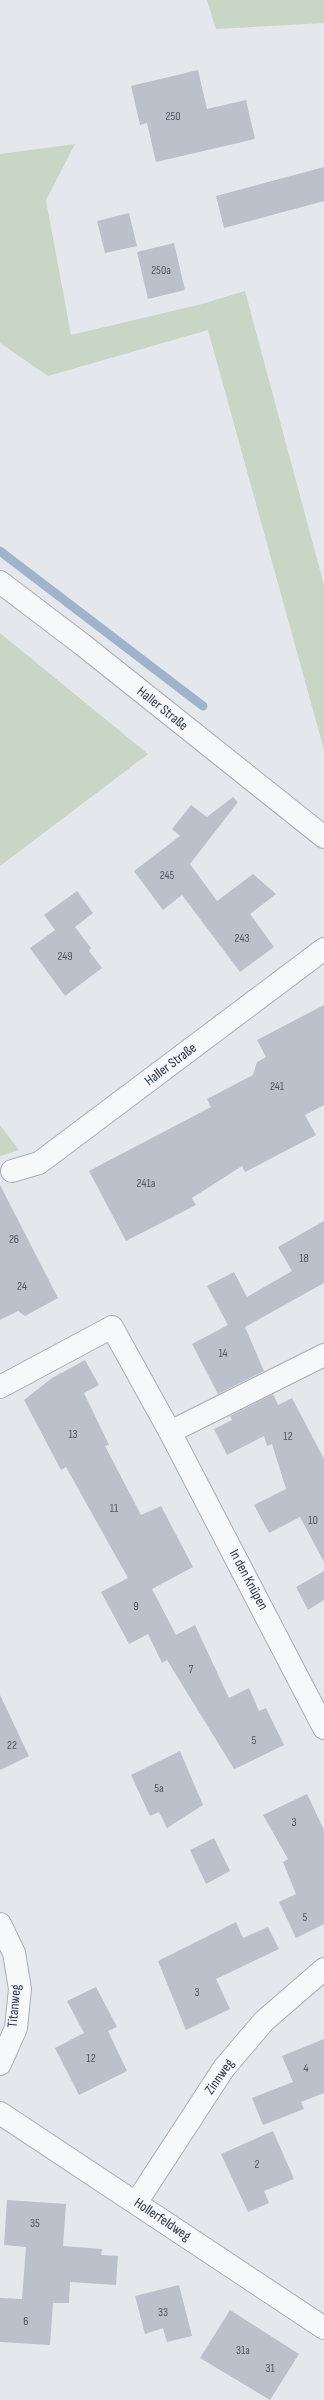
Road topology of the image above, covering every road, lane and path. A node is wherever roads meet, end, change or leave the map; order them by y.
1 (0, 582) edge
2 (324, 837) edge
3 (324, 949) edge
4 (12, 1171) dead end
5 (324, 1355) edge
6 (0, 1387) edge
7 (170, 1432) junction
8 (324, 1728) edge
9 (0, 1924) edge
10 (324, 1969) edge
11 (0, 2064) edge
12 (0, 2113) edge
13 (136, 2203) junction
14 (324, 2328) edge

1 - 2 street, Haller Straße
3 - 4 street, Haller Straße
5 - 7 street
6 - 7 street, In den Knüpen
7 - 8 street, In den Knüpen
9 - 11 street, Titanweg
10 - 13 street, Zinnweg
12 - 13 street, Hollerfeldweg
13 - 14 street, Hollerfeldweg

